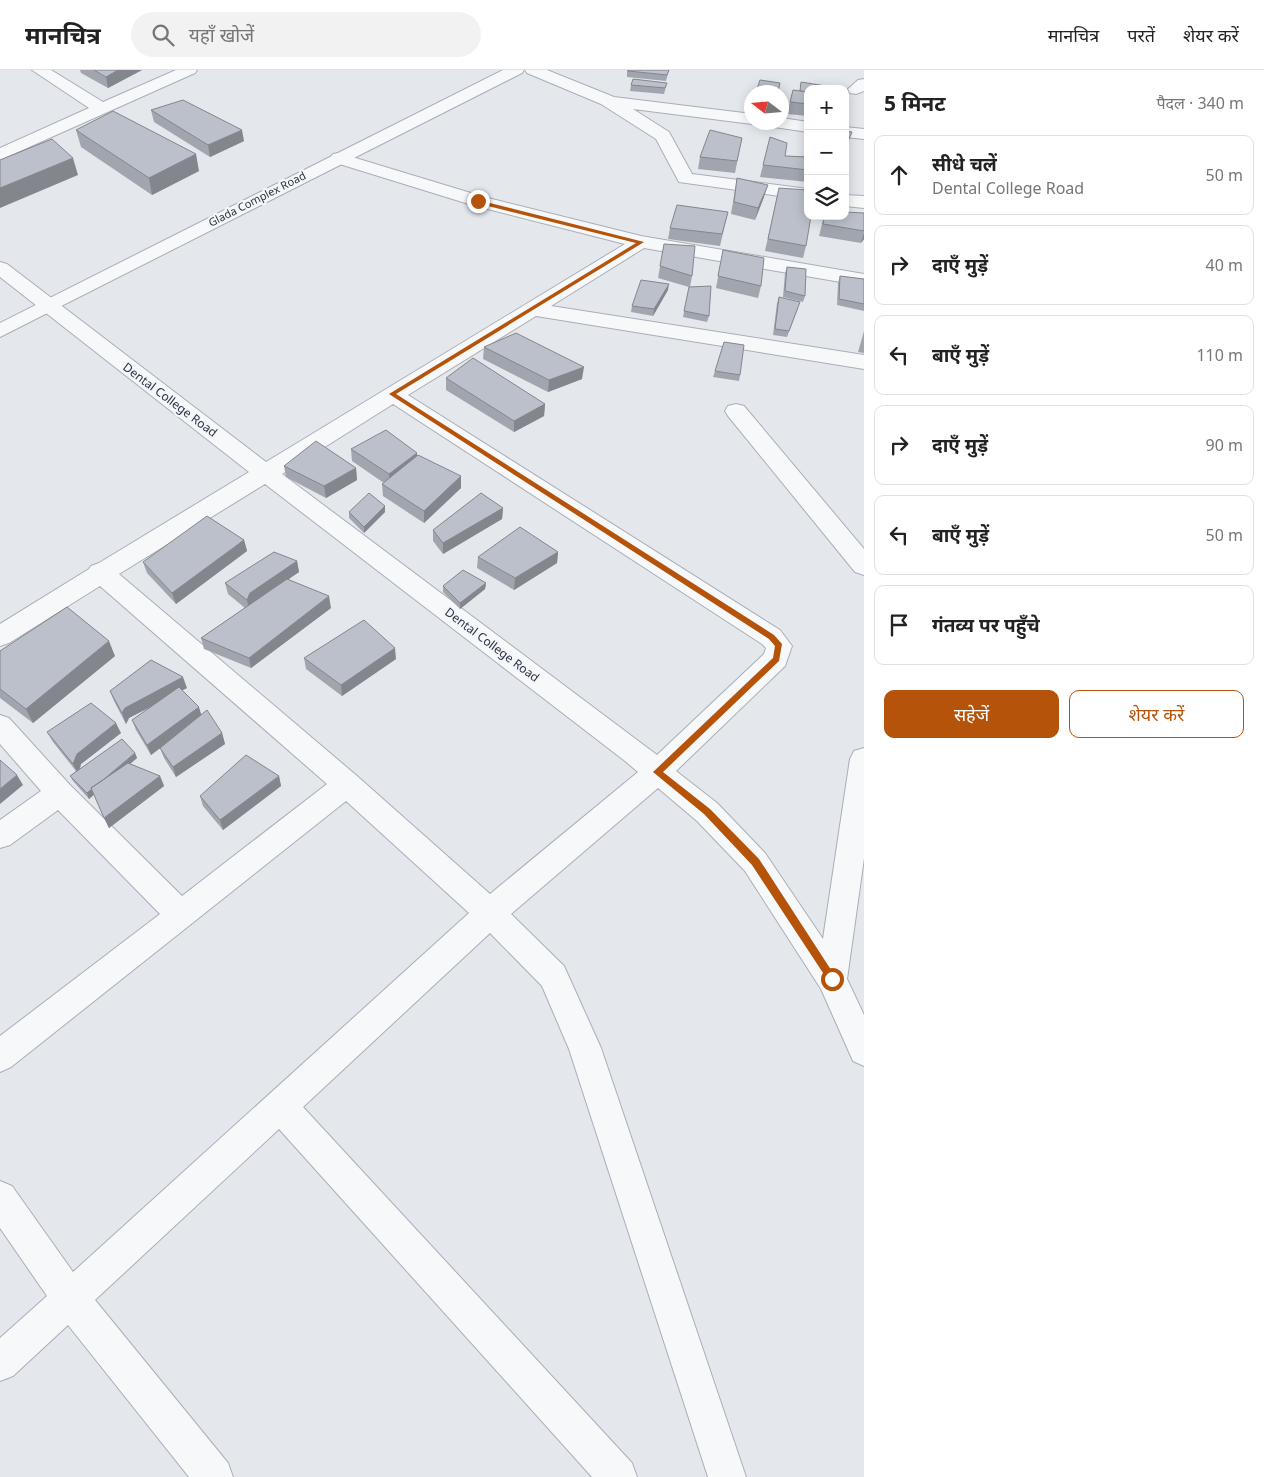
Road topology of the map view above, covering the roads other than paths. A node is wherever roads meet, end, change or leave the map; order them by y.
1 (40, 70) edge
2 (189, 70) edge
3 (516, 70) edge
4 (533, 70) edge
5 (607, 100) junction
6 (102, 109) junction
7 (744, 119) edge
8 (789, 124) edge
9 (804, 126) edge
10 (849, 132) edge
11 (864, 134) edge
12 (0, 155) edge
13 (339, 158) junction
14 (804, 194) edge
15 (849, 200) edge
16 (864, 202) edge
17 (641, 242) junction
18 (0, 268) edge
19 (864, 280) edge
20 (48, 306) junction
21 (532, 309) junction
22 (0, 331) edge
23 (864, 362) edge
24 (392, 394) junction
25 (736, 411) dead end
26 (264, 472) junction
27 (864, 566) edge
28 (100, 572) junction
29 (0, 636) edge
30 (0, 726) edge
31 (864, 759) edge
32 (657, 772) junction
33 (348, 784) junction
34 (60, 793) junction
35 (0, 836) edge
36 (490, 913) junction
37 (181, 915) junction
38 (832, 979) junction
39 (864, 1050) edge
40 (0, 1056) edge
41 (280, 1106) junction
42 (0, 1198) edge
43 (70, 1298) junction
44 (0, 1363) edge
45 (214, 1477) edge
46 (618, 1477) edge
47 (726, 1477) edge

1 - 6 street
2 - 6 street
3 - 13 street, Glada Complex Road
4 - 5 street
5 - 7 street
5 - 14 street
6 - 12 street
8 - 9 street
10 - 11 street
13 - 17 street
13 - 20 street, Glada Complex Road
15 - 16 street
17 - 19 street
17 - 21 street
18 - 20 street, Dental College Road
20 - 22 street, Glada Complex Road
20 - 26 street, Dental College Road
21 - 23 street
21 - 24 street
24 - 26 street
24 - 32 street
25 - 27 street
26 - 28 street
26 - 32 street, Dental College Road
28 - 29 street
28 - 33 street
30 - 34 street
31 - 38 street
32 - 36 street
32 - 38 street, Dental College Road
33 - 36 street
33 - 37 street
34 - 35 street
34 - 37 street
36 - 41 street
36 - 47 street
37 - 40 street
38 - 39 street, Dental College Road
41 - 43 street
41 - 46 street
42 - 43 street
43 - 44 street
43 - 45 street

